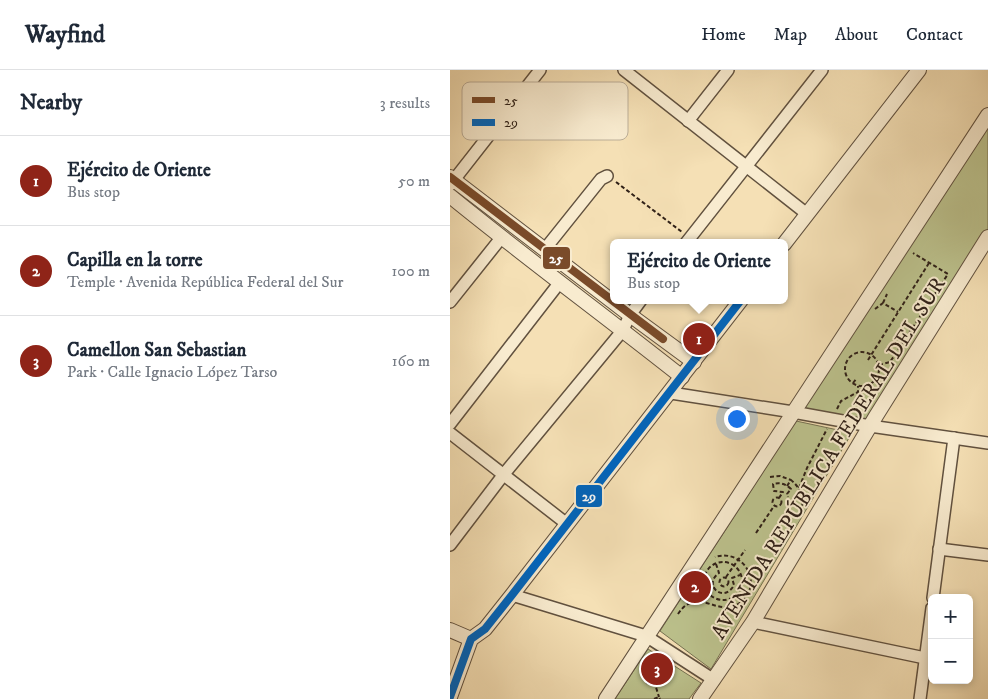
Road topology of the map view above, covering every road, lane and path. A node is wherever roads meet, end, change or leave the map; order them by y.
1 (540, 70) edge
2 (728, 70) edge
3 (822, 70) edge
4 (920, 70) edge
5 (629, 71) edge
6 (530, 82) edge
7 (988, 115) edge
8 (688, 121) junction
9 (483, 140) edge
10 (746, 166) junction
11 (607, 176) joint
12 (451, 180) edge
13 (450, 196) edge
14 (807, 214) junction
15 (988, 237) edge
16 (501, 238) junction
17 (687, 239) edge
18 (689, 239) edge
19 (788, 239) edge
20 (545, 249) junction
21 (560, 282) junction
22 (610, 299) edge
23 (450, 302) edge
24 (616, 304) edge
25 (638, 304) edge
26 (738, 304) edge
27 (863, 306) junction
28 (898, 312) junction
29 (630, 315) junction
30 (623, 330) junction
31 (871, 354) junction
32 (868, 360) dead end
33 (694, 362) junction
34 (879, 365) junction
35 (682, 377) junction
36 (857, 378) dead end
37 (853, 383) junction
38 (858, 385) junction
39 (671, 393) junction
40 (836, 411) dead end
41 (793, 412) junction
42 (450, 424) edge
43 (870, 426) junction
44 (828, 428) dead end
45 (450, 433) edge
46 (954, 438) junction
47 (988, 443) edge
48 (504, 474) junction
49 (770, 477) dead end
50 (791, 480) junction
51 (787, 486) junction
52 (799, 488) junction
53 (783, 492) junction
54 (779, 498) junction
55 (774, 506) junction
56 (801, 516) dead end
57 (567, 524) junction
58 (756, 533) dead end
59 (450, 545) edge
60 (939, 549) junction
61 (745, 550) dead end
62 (988, 555) edge
63 (712, 558) dead end
64 (739, 560) junction
65 (716, 564) junction
66 (734, 566) junction
67 (741, 574) junction
68 (726, 577) junction
69 (698, 580) dead end
70 (721, 586) junction
71 (730, 590) junction
72 (718, 592) junction
73 (724, 593) junction
74 (933, 594) edge
75 (512, 595) junction
76 (736, 595) junction
77 (714, 597) junction
78 (726, 600) junction
79 (706, 601) junction
80 (710, 604) junction
81 (677, 615) dead end
82 (753, 622) junction
83 (450, 630) edge
84 (646, 636) junction
85 (928, 637) edge
86 (471, 639) junction
87 (656, 655) dead end
88 (925, 658) junction
89 (660, 679) dead end
90 (714, 680) junction
91 (646, 683) dead end
92 (655, 684) junction
93 (450, 698) edge
94 (660, 698) edge
95 (606, 699) edge
96 (654, 699) edge
97 (700, 699) edge
98 (920, 699) edge

1 - 6 street
2 - 8 street
3 - 10 street
4 - 14 street
5 - 8 street
7 - 27 street
8 - 10 street
9 - 12 street
10 - 14 street
10 - 18 street
11 - 17 path
11 - 20 street
12 - 20 street
13 - 16 street
14 - 19 street
15 - 43 street, AVENIDA REPÚBLICA FEDERAL DEL SUR
16 - 21 street
16 - 23 street
20 - 22 street
21 - 30 street
21 - 42 street
24 - 29 street
25 - 29 street
26 - 33 street
27 - 28 path
27 - 41 street
28 - 31 path
28 - 34 path
29 - 30 street
29 - 33 street
30 - 35 street
30 - 48 street
31 - 32 path
31 - 34 path
31 - 37 path
33 - 35 street
34 - 38 path
35 - 39 street
36 - 37 path
37 - 38 path
38 - 40 path
39 - 41 street
39 - 57 street
41 - 43 street
41 - 84 street
43 - 46 street
43 - 82 street, AVENIDA REPÚBLICA FEDERAL DEL SUR
44 - 52 path
45 - 48 street
46 - 47 street
46 - 60 street
48 - 57 street
48 - 59 street
49 - 50 path
50 - 51 path
50 - 52 path
51 - 53 path
51 - 53 path
52 - 56 path
53 - 54 path
54 - 55 path
54 - 55 path
55 - 58 path
57 - 75 street
60 - 62 street
60 - 74 street
61 - 64 path
63 - 64 path
64 - 66 path
64 - 80 path
65 - 66 path
65 - 72 path
65 - 77 path
66 - 67 path
66 - 68 path
67 - 71 path
67 - 76 path
68 - 70 path
68 - 70 path
69 - 79 path
70 - 72 path
71 - 73 path
71 - 76 path
72 - 73 path
73 - 78 path
75 - 84 street
75 - 86 street
76 - 78 path
77 - 78 path
77 - 80 path
79 - 80 path
79 - 81 path
82 - 88 street
82 - 90 street, AVENIDA REPÚBLICA FEDERAL DEL SUR
83 - 86 street
84 - 90 street
84 - 95 street
85 - 88 street
86 - 93 street
87 - 92 path
88 - 98 street
89 - 92 path
90 - 97 street, AVENIDA REPÚBLICA FEDERAL DEL SUR
91 - 92 path
92 - 94 path
94 - 96 path

